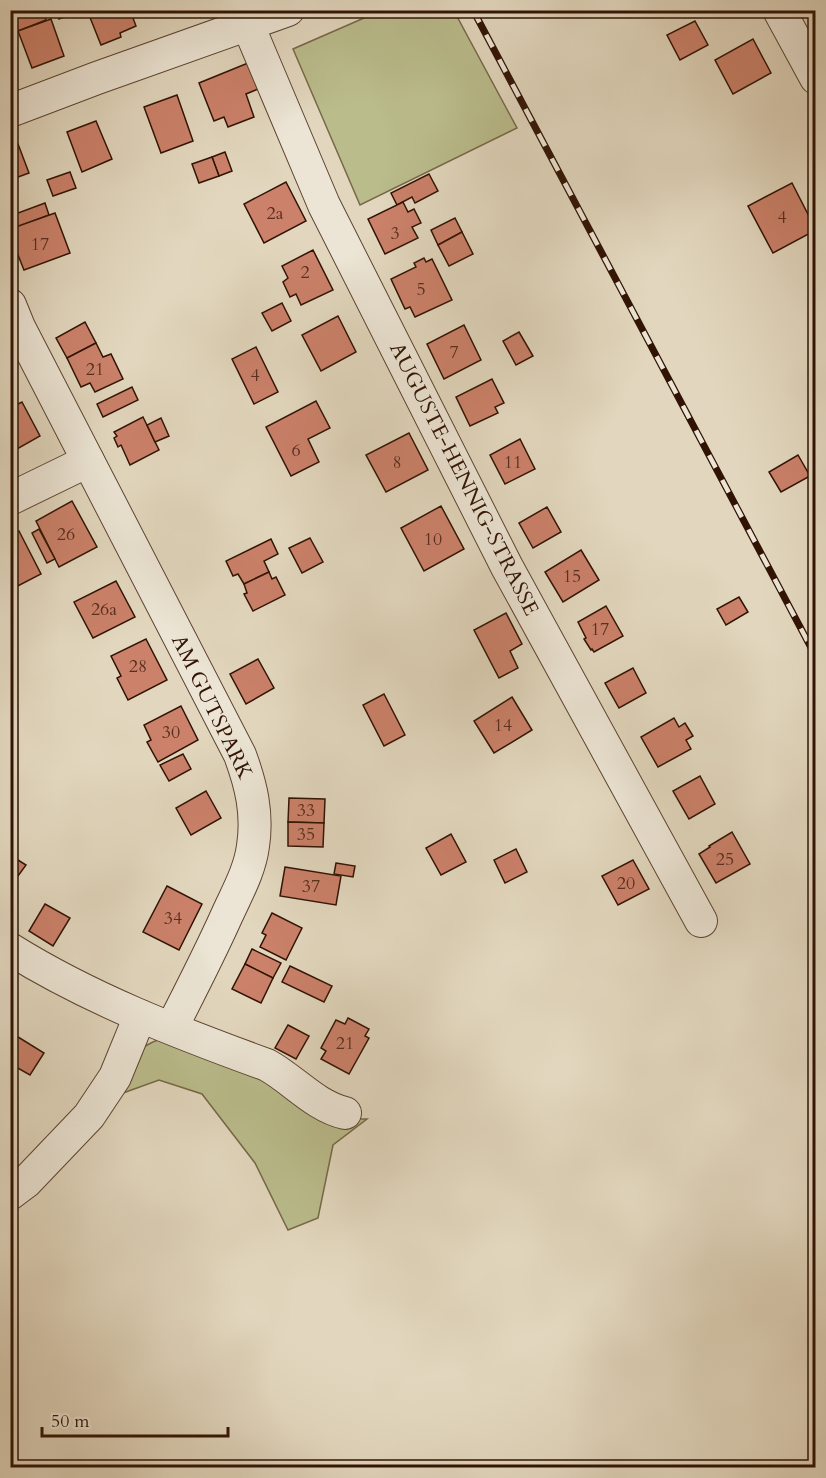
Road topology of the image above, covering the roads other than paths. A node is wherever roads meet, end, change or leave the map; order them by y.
1 (288, 10) edge
2 (779, 10) edge
3 (248, 25) junction
4 (816, 78) edge
5 (10, 111) edge
6 (10, 305) edge
7 (88, 461) junction
8 (10, 499) edge
9 (701, 921) dead end
10 (10, 949) edge
11 (140, 1016) junction
12 (171, 1027) junction
13 (345, 1113) dead end
14 (10, 1194) edge

1 - 3 street
2 - 4 street
3 - 5 street
3 - 9 street, AUGUSTE-HENNIG-STRASSE
6 - 7 street, AM GUTSPARK
7 - 8 street
7 - 12 street, AM GUTSPARK
10 - 11 street
11 - 12 street
11 - 14 street
12 - 13 street

